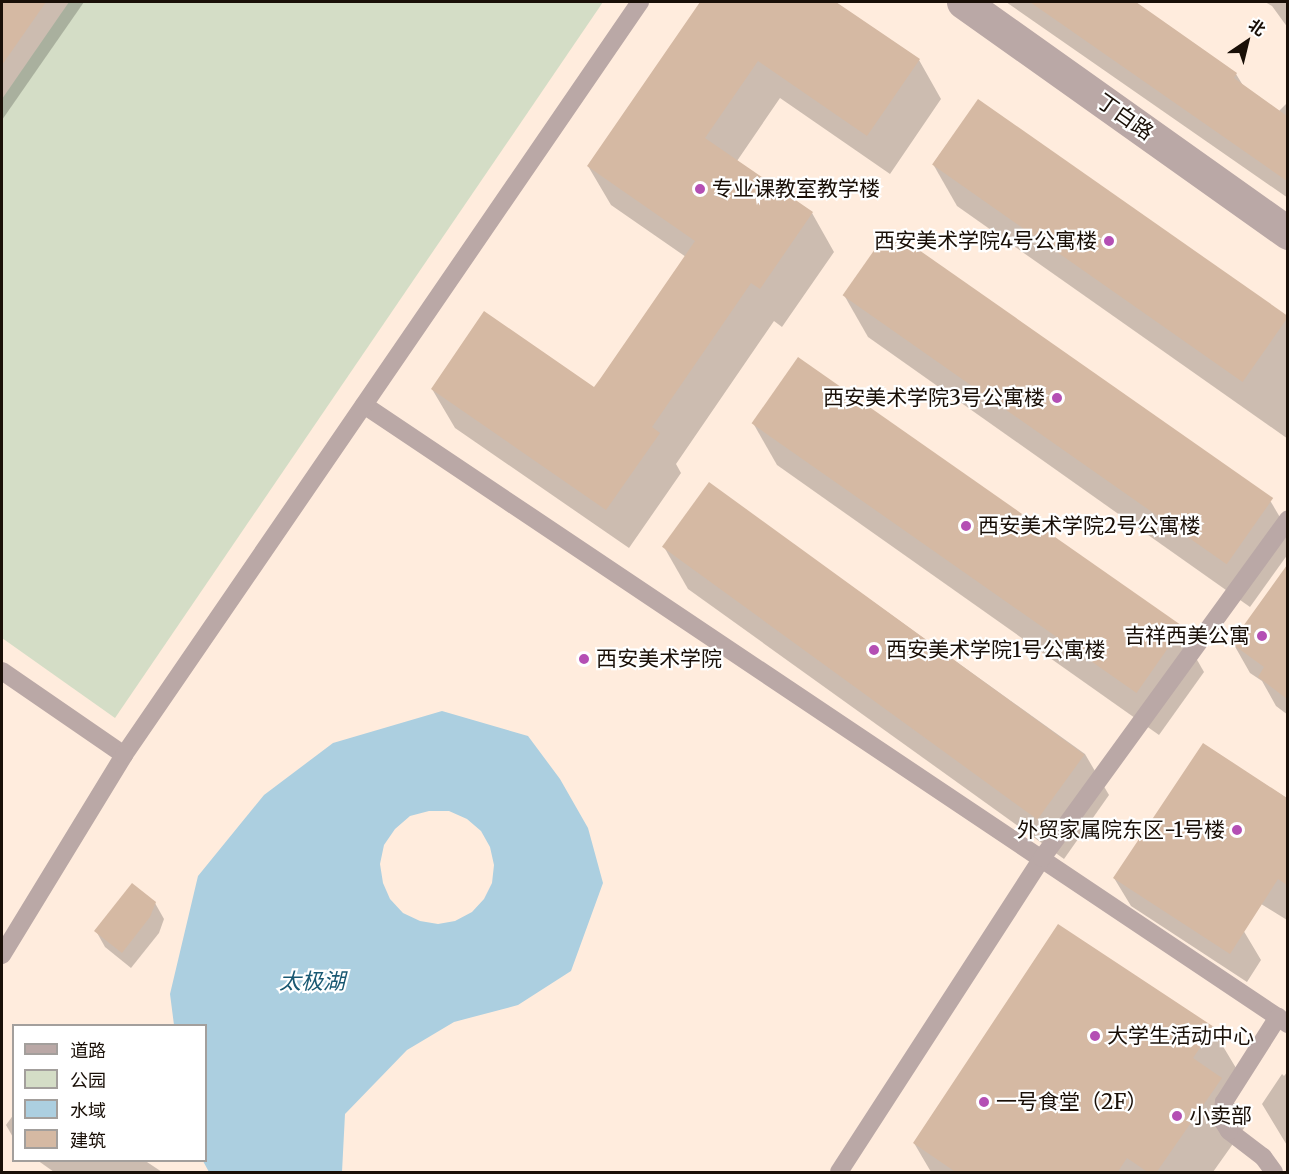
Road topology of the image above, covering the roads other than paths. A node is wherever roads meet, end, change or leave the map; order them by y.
1 (640, 2) edge
2 (963, 2) edge
3 (1287, 233) edge
4 (364, 405) junction
5 (1287, 519) edge
6 (2, 671) edge
7 (124, 755) junction
8 (1042, 858) junction
9 (2, 955) edge
10 (1283, 1021) edge
11 (839, 1173) edge
12 (1274, 1173) edge

1 - 4 lane
2 - 3 street, 丁白路
4 - 7 lane
4 - 8 lane
5 - 8 lane
6 - 7 lane
7 - 9 lane
8 - 10 lane
8 - 11 lane
10 - 12 lane

